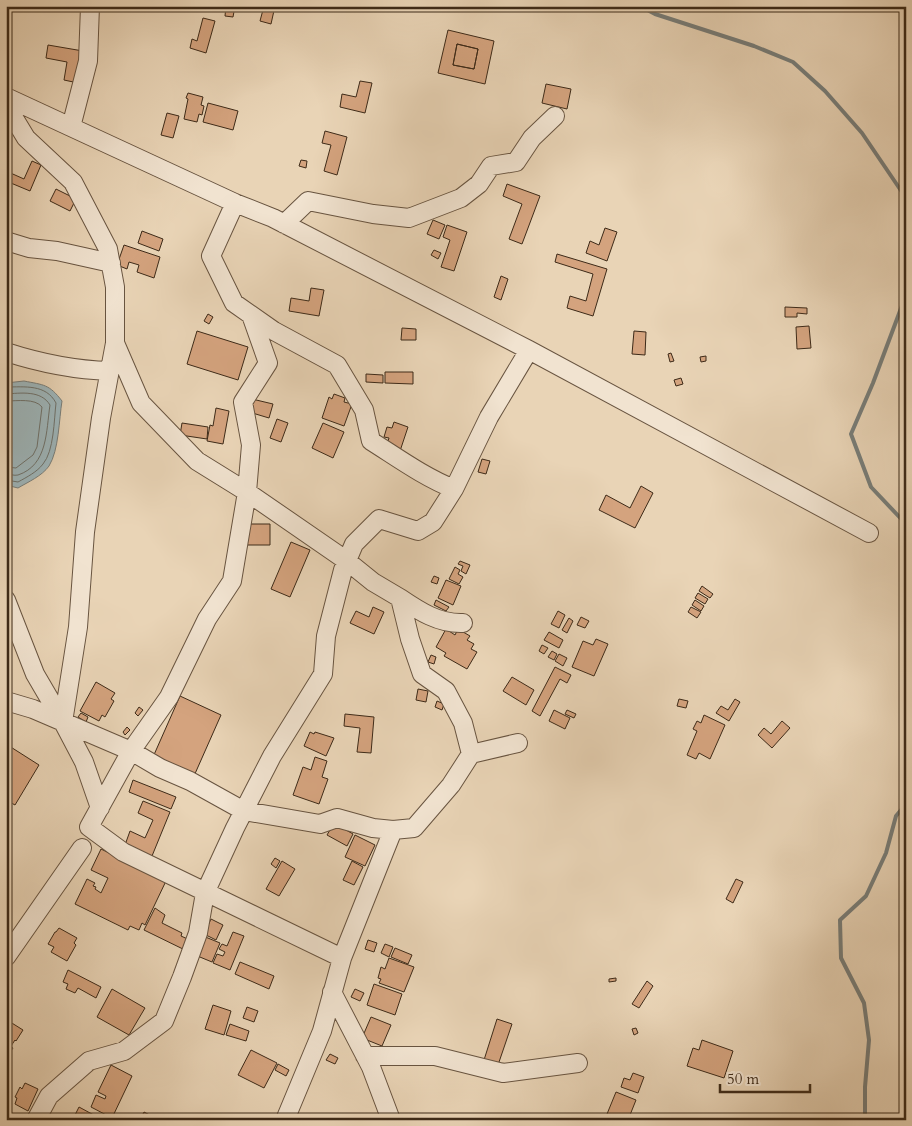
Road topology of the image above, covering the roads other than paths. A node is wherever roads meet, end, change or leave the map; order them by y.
1 (90, 6) edge
2 (6, 97) edge
3 (6, 104) edge
4 (555, 116) dead end
5 (71, 126) junction
6 (235, 203) junction
7 (284, 224) junction
8 (6, 241) edge
9 (111, 262) junction
10 (251, 315) junction
11 (115, 343) junction
12 (528, 350) junction
13 (6, 352) edge
14 (110, 371) junction
15 (454, 488) junction
16 (247, 492) junction
17 (869, 533) dead end
18 (347, 561) junction
19 (400, 598) junction
20 (6, 600) edge
21 (463, 623) dead end
22 (6, 700) edge
23 (63, 722) junction
24 (518, 743) dead end
25 (131, 751) junction
26 (472, 754) junction
27 (100, 808) junction
28 (244, 811) junction
29 (393, 830) junction
30 (82, 848) dead end
31 (205, 893) junction
32 (6, 957) edge
33 (342, 958) junction
34 (332, 992) junction
35 (365, 1056) junction
36 (578, 1063) dead end
37 (36, 1120) edge
38 (285, 1120) edge
39 (391, 1120) edge

1 - 5 street
2 - 5 street
3 - 9 street
4 - 7 street
5 - 6 street
6 - 7 street
6 - 10 street
7 - 12 street
8 - 9 street
9 - 11 street
10 - 15 street
10 - 16 street
11 - 14 street
11 - 16 street
12 - 15 street
12 - 17 street
13 - 14 street
14 - 23 street
15 - 18 street
16 - 18 street
16 - 25 street
18 - 19 street
18 - 28 street
19 - 21 street
19 - 26 street
20 - 23 street
22 - 23 street
23 - 25 street
23 - 27 street
24 - 26 street
25 - 27 street
25 - 28 street
26 - 29 street
27 - 31 street
28 - 29 street
28 - 31 street
29 - 33 street
30 - 32 street
31 - 33 street
31 - 37 street
33 - 34 street
34 - 35 street
34 - 38 street
35 - 36 street
35 - 39 street

